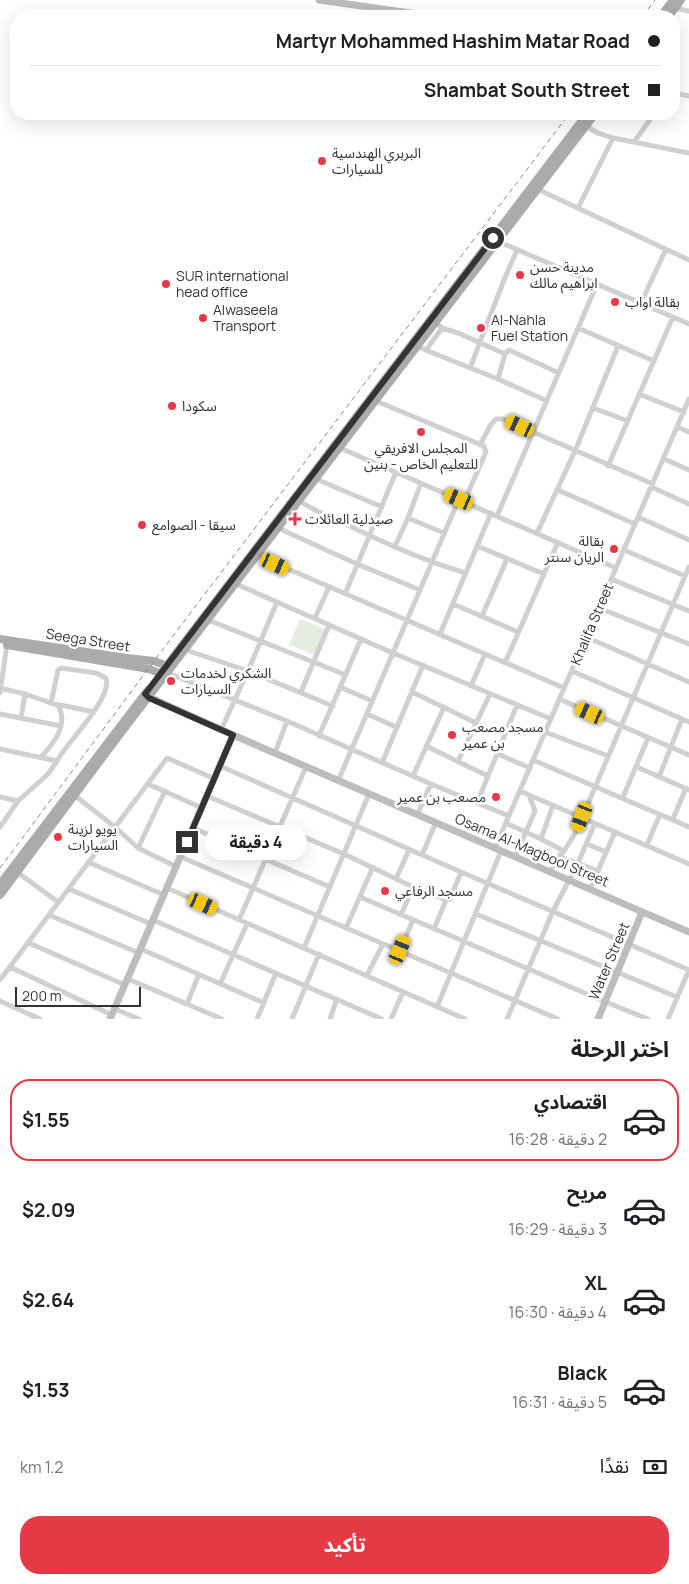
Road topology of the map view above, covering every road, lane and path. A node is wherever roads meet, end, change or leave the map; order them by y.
1 (319, 0) edge
2 (681, 0) edge
3 (674, 4) edge
4 (390, 10) edge
5 (689, 11) edge
6 (585, 120) edge
7 (588, 120) edge
8 (650, 120) edge
9 (583, 124) junction
10 (613, 138) junction
11 (634, 142) junction
12 (689, 153) edge
13 (537, 189) junction
14 (578, 208) junction
15 (495, 240) junction
16 (666, 249) junction
17 (517, 250) junction
18 (689, 260) edge
19 (596, 284) junction
20 (641, 303) junction
21 (673, 317) junction
22 (436, 324) junction
23 (689, 324) edge
24 (578, 328) junction
25 (480, 344) junction
26 (618, 346) junction
27 (422, 348) junction
28 (506, 354) junction
29 (654, 361) junction
30 (470, 368) junction
31 (559, 372) junction
32 (498, 379) junction
33 (639, 394) junction
34 (689, 399) edge
35 (547, 400) junction
36 (376, 401) junction
37 (594, 408) junction
38 (684, 412) junction
39 (628, 421) junction
40 (678, 427) junction
41 (534, 432) junction
42 (689, 432) edge
43 (480, 444) junction
44 (340, 448) junction
45 (575, 451) junction
46 (664, 459) junction
47 (608, 466) junction
48 (689, 470) edge
49 (396, 472) junction
50 (316, 479) junction
51 (421, 483) junction
52 (652, 486) junction
53 (558, 490) junction
54 (300, 501) junction
55 (462, 501) junction
56 (689, 504) edge
57 (382, 507) junction
58 (494, 515) junction
59 (638, 517) junction
60 (408, 518) junction
61 (635, 524) junction
62 (278, 528) junction
63 (444, 533) junction
64 (538, 533) junction
65 (369, 536) junction
66 (689, 540) edge
67 (558, 542) junction
68 (395, 546) junction
69 (477, 546) junction
70 (624, 550) junction
71 (258, 556) junction
72 (507, 559) junction
73 (432, 563) junction
74 (357, 564) junction
75 (689, 567) edge
76 (616, 568) junction
77 (466, 573) junction
78 (544, 574) junction
79 (685, 576) junction
80 (611, 580) junction
81 (236, 584) junction
82 (329, 587) junction
83 (420, 590) junction
84 (345, 594) junction
85 (277, 602) junction
86 (453, 604) junction
87 (673, 604) junction
88 (599, 608) junction
89 (689, 611) edge
90 (482, 616) junction
91 (315, 618) junction
92 (208, 620) junction
93 (407, 620) junction
94 (329, 625) junction
95 (518, 632) junction
96 (661, 632) junction
97 (440, 634) junction
98 (586, 637) junction
99 (0, 639) edge
100 (361, 639) junction
101 (260, 640) junction
102 (4, 644) edge
103 (689, 644) edge
104 (186, 650) junction
105 (393, 653) junction
106 (485, 654) junction
107 (314, 662) junction
108 (505, 663) junction
109 (648, 664) junction
110 (423, 665) junction
111 (167, 671) junction
112 (248, 671) junction
113 (572, 671) junction
114 (346, 675) junction
115 (689, 682) edge
116 (471, 686) junction
117 (340, 687) junction
118 (564, 688) junction
119 (0, 689) edge
120 (301, 692) junction
121 (412, 692) junction
122 (24, 694) junction
123 (490, 694) junction
124 (147, 696) junction
125 (633, 698) junction
126 (559, 699) junction
127 (372, 701) junction
128 (235, 702) junction
129 (51, 703) junction
130 (516, 704) junction
131 (333, 706) junction
132 (444, 707) junction
133 (94, 712) junction
134 (0, 714) edge
135 (366, 714) junction
136 (21, 718) junction
137 (551, 719) junction
138 (682, 719) junction
139 (287, 721) junction
140 (689, 722) edge
141 (476, 723) junction
142 (61, 726) junction
143 (396, 727) junction
144 (621, 727) junction
145 (222, 730) junction
146 (545, 732) junction
147 (233, 735) junction
148 (320, 736) junction
149 (648, 738) junction
150 (426, 746) junction
151 (670, 748) junction
152 (0, 749) edge
153 (351, 750) junction
154 (275, 753) junction
155 (498, 754) junction
156 (689, 755) edge
157 (608, 756) junction
158 (42, 757) junction
159 (533, 760) junction
160 (57, 761) junction
161 (458, 761) junction
162 (382, 763) junction
163 (220, 766) junction
164 (306, 767) junction
165 (637, 767) junction
166 (530, 768) junction
167 (413, 776) junction
168 (488, 776) junction
169 (660, 777) junction
170 (215, 779) junction
171 (338, 780) junction
172 (148, 784) junction
173 (431, 784) junction
174 (595, 787) junction
175 (688, 789) edge
176 (165, 791) junction
177 (520, 791) junction
178 (369, 794) junction
179 (74, 795) junction
180 (529, 795) junction
181 (207, 796) junction
182 (0, 797) edge
183 (293, 797) junction
184 (623, 798) junction
185 (18, 801) junction
186 (478, 803) junction
187 (553, 806) junction
188 (202, 808) junction
189 (660, 814) junction
190 (417, 815) junction
191 (509, 816) junction
192 (582, 817) junction
193 (673, 820) junction
194 (436, 822) junction
195 (506, 823) junction
196 (595, 823) junction
197 (115, 826) junction
198 (356, 826) junction
199 (0, 827) edge
200 (689, 827) edge
201 (193, 828) junction
202 (280, 828) junction
203 (526, 832) junction
204 (615, 832) junction
205 (541, 839) junction
206 (587, 844) junction
207 (647, 846) junction
208 (138, 848) junction
209 (498, 849) junction
210 (409, 850) junction
211 (564, 851) junction
212 (606, 852) junction
213 (344, 854) junction
214 (422, 855) junction
215 (181, 856) junction
216 (559, 856) junction
217 (515, 857) junction
218 (266, 859) junction
219 (88, 862) junction
220 (578, 863) junction
221 (689, 864) edge
222 (177, 867) junction
223 (373, 867) junction
224 (598, 871) junction
225 (17, 872) junction
226 (460, 872) junction
227 (550, 872) junction
228 (396, 879) junction
229 (568, 880) junction
230 (0, 884) edge
231 (489, 884) junction
232 (330, 887) junction
233 (412, 887) junction
234 (253, 888) junction
235 (69, 889) junction
236 (590, 889) junction
237 (166, 892) junction
238 (0, 895) edge
239 (360, 897) junction
240 (446, 900) junction
241 (58, 902) junction
242 (553, 911) junction
243 (642, 912) junction
244 (476, 914) junction
245 (49, 915) junction
246 (318, 915) junction
247 (401, 915) junction
248 (238, 920) junction
249 (413, 920) junction
250 (152, 922) junction
251 (247, 924) junction
252 (346, 928) junction
253 (434, 929) junction
254 (689, 932) edge
255 (540, 941) junction
256 (28, 942) junction
257 (464, 942) junction
258 (383, 944) junction
259 (630, 944) junction
260 (304, 948) junction
261 (400, 950) junction
262 (140, 951) junction
263 (319, 954) junction
264 (234, 955) junction
265 (10, 967) junction
266 (528, 969) junction
267 (689, 970) edge
268 (276, 973) junction
269 (452, 973) junction
270 (618, 973) junction
271 (199, 974) junction
272 (367, 975) junction
273 (0, 980) edge
274 (126, 982) junction
275 (220, 984) junction
276 (306, 986) junction
277 (403, 992) junction
278 (677, 997) junction
279 (338, 999) junction
280 (0, 1001) edge
281 (515, 1001) junction
282 (605, 1002) junction
283 (264, 1003) junction
284 (187, 1004) junction
285 (438, 1007) junction
286 (203, 1011) junction
287 (112, 1014) edge
288 (40, 1019) edge
289 (139, 1019) edge
290 (200, 1019) edge
291 (222, 1019) edge
292 (257, 1019) edge
293 (292, 1019) edge
294 (330, 1019) edge
295 (382, 1019) edge
296 (391, 1019) edge
297 (465, 1019) edge
298 (507, 1019) edge
299 (558, 1019) edge
300 (598, 1019) edge
301 (648, 1019) edge
302 (668, 1019) edge

1 - 4 street
2 - 3 main road
3 - 5 street
6 - 9 main road
7 - 9 main road
8 - 11 street
9 - 10 street
9 - 13 main road
9 - 15 main road
10 - 11 street
10 - 14 street
11 - 12 street
13 - 14 street
13 - 15 main road
14 - 16 street
15 - 17 street
15 - 22 main road
16 - 18 street
16 - 20 street
17 - 19 street
17 - 25 street
19 - 20 street
19 - 24 street
20 - 21 street
21 - 23 street
21 - 29 street
22 - 25 street
22 - 27 main road
22 - 111 main road
24 - 26 street
24 - 31 street
25 - 28 street
25 - 30 street
26 - 29 street
26 - 37 street
27 - 30 street
27 - 36 main road
28 - 31 street
28 - 32 street
29 - 33 street
30 - 32 street
31 - 35 street
32 - 35 street
33 - 38 street
33 - 39 street
34 - 38 street, Khalifa Street
35 - 41 street
36 - 43 street
36 - 44 main road
37 - 39 street
37 - 45 street
38 - 40 street, Khalifa Street
39 - 47 street
40 - 42 street
40 - 46 street, Khalifa Street
41 - 43 street
41 - 45 street
41 - 58 street
43 - 55 street
44 - 49 street
44 - 50 main road
45 - 47 street
45 - 53 street
46 - 48 street
46 - 52 street, Khalifa Street
47 - 52 street
49 - 51 street
49 - 57 street
50 - 54 main road
50 - 57 street
51 - 55 street
51 - 60 street
52 - 56 street
52 - 59 street, Khalifa Street
53 - 61 street
53 - 64 street
54 - 62 main road
54 - 65 street
55 - 58 street
55 - 63 street
57 - 65 street
58 - 64 street
58 - 69 street
59 - 61 street, Khalifa Street
59 - 66 street
60 - 63 street
60 - 68 street
61 - 70 street, Khalifa Street
62 - 71 main road
62 - 74 street
63 - 73 street
64 - 67 street
65 - 68 street
65 - 74 street
67 - 76 street
67 - 78 street
68 - 73 street
69 - 72 street
69 - 77 street
70 - 76 street, Khalifa Street
70 - 79 street
71 - 81 main road
71 - 82 street
72 - 78 street
72 - 90 street
73 - 77 street
73 - 83 street
74 - 83 street
74 - 84 street
75 - 79 street
76 - 80 street, Khalifa Street
77 - 86 street
78 - 95 street
79 - 87 street
80 - 87 street
80 - 88 street, Khalifa Street
81 - 85 street
81 - 92 main road
82 - 84 street
82 - 91 street
83 - 93 street
84 - 93 street
85 - 91 street
85 - 101 street
86 - 90 street
86 - 97 street
87 - 89 street
87 - 96 street
88 - 96 street
88 - 98 street, Khalifa Street
90 - 95 street
91 - 94 street
92 - 101 street
92 - 104 main road
93 - 97 street
93 - 105 street
94 - 100 street
94 - 107 street
95 - 108 street
96 - 103 street
96 - 109 street
97 - 106 street
98 - 109 street
98 - 113 street, Khalifa Street
99 - 111 main road, Seega Street
100 - 105 street
100 - 114 street
101 - 107 street
101 - 112 street
102 - 111 main road
102 - 119 street
104 - 111 main road
104 - 112 street
105 - 110 street
105 - 127 street
106 - 108 street
106 - 116 street
107 - 114 street
107 - 120 street
108 - 118 street
109 - 115 street
109 - 125 street
110 - 116 street
110 - 121 street
111 - 124 main road
111 - 128 street
112 - 120 street
112 - 128 street
113 - 118 street, Khalifa Street
113 - 125 street
114 - 117 street
116 - 123 street
117 - 127 street
117 - 131 street
118 - 126 street, Khalifa Street
119 - 122 street
120 - 131 street
121 - 132 street
121 - 143 street
122 - 129 street
122 - 136 street
123 - 130 street
123 - 141 street
124 - 145 street, Osama Al-Magbool Street
124 - 179 main road
124 - 230 main road
125 - 138 street
125 - 144 street
126 - 137 street, Khalifa Street
126 - 144 street
127 - 135 street
128 - 139 street
128 - 145 street
129 - 133 street
129 - 133 street
129 - 142 street
130 - 137 street
130 - 155 street
131 - 148 street
132 - 141 street
132 - 150 street
133 - 160 street
134 - 136 street
135 - 143 street
135 - 153 street
136 - 142 street
137 - 146 street, Khalifa Street
138 - 140 street
138 - 151 street
139 - 148 street
139 - 154 street
141 - 161 street
142 - 158 street
143 - 162 street
144 - 149 street
144 - 157 street
145 - 147 street, Osama Al-Magbool Street
146 - 157 street
146 - 159 street, Khalifa Street
147 - 154 street, Osama Al-Magbool Street
147 - 163 street
148 - 153 street
149 - 151 street
149 - 165 street
150 - 161 street
150 - 167 street
151 - 156 street
151 - 169 street
152 - 158 street
153 - 162 street
153 - 171 street
154 - 164 street, Osama Al-Magbool Street
155 - 166 street
155 - 168 street
157 - 174 street
158 - 160 street
159 - 166 street, Khalifa Street
159 - 174 street
160 - 185 street
161 - 168 street
162 - 167 street
163 - 170 street
163 - 183 street
164 - 171 street, Osama Al-Magbool Street
164 - 183 street
165 - 169 street
165 - 184 street
166 - 177 street, Khalifa Street
167 - 173 street
168 - 186 street
169 - 175 street
170 - 172 street
170 - 181 street
171 - 178 street, Osama Al-Magbool Street
172 - 176 street
172 - 197 street
173 - 186 street
173 - 190 street
174 - 184 street
174 - 192 street
175 - 193 street
176 - 188 street
176 - 208 street
177 - 180 street
177 - 191 street, Khalifa Street
178 - 190 street, Osama Al-Magbool Street
178 - 198 street
179 - 197 street
179 - 225 main road
180 - 187 street
180 - 203 street
181 - 188 street
181 - 202 street
182 - 185 street
183 - 198 street
183 - 202 street
184 - 189 street
185 - 199 street
186 - 191 street
187 - 192 street
187 - 205 street
188 - 201 street
189 - 193 street
189 - 207 street
190 - 194 street, Osama Al-Magbool Street
191 - 195 street, Khalifa Street
192 - 196 street
192 - 211 street
193 - 200 street
194 - 209 street, Osama Al-Magbool Street
194 - 214 street
195 - 203 street
195 - 209 street, Khalifa Street
196 - 204 street
196 - 206 street
197 - 208 street
197 - 219 street
198 - 210 street
198 - 213 street
201 - 215 street
201 - 218 street
202 - 213 street
202 - 218 street
203 - 205 street
203 - 217 street
204 - 207 street
204 - 212 street
205 - 211 street
206 - 212 street
206 - 220 street
207 - 221 street
208 - 222 street
209 - 217 street, Osama Al-Magbool Street
209 - 231 street, Khalifa Street
210 - 214 street
210 - 228 street
211 - 216 street
212 - 224 street
213 - 223 street
213 - 232 street
214 - 226 street
215 - 222 street
215 - 234 street
216 - 220 street
216 - 227 street
217 - 227 street, Osama Al-Magbool Street
218 - 232 street
218 - 234 street
219 - 235 street
219 - 237 street
220 - 224 street
220 - 229 street
222 - 237 street
223 - 228 street
223 - 239 street
224 - 236 street
225 - 238 main road
225 - 241 street
226 - 231 street
226 - 240 street
227 - 229 street, Osama Al-Magbool Street
228 - 233 street
229 - 236 street, Osama Al-Magbool Street
229 - 242 street
231 - 242 street
231 - 244 street, Khalifa Street
232 - 246 street
233 - 240 street
233 - 247 street
234 - 246 street
234 - 248 street
235 - 241 street
235 - 250 street
236 - 243 street, Osama Al-Magbool Street
237 - 248 street
237 - 250 street
239 - 247 street
239 - 252 street
240 - 253 street
241 - 245 street
242 - 255 street
242 - 259 street
243 - 254 street, Osama Al-Magbool Street
243 - 259 street, Water Street
244 - 255 street
244 - 257 street, Khalifa Street
245 - 256 street
245 - 262 street
246 - 252 street
246 - 260 street
247 - 249 street
248 - 251 street
249 - 253 street
249 - 261 street
250 - 262 street
250 - 264 street
251 - 260 street
251 - 264 street
252 - 258 street
253 - 257 street
255 - 266 street
255 - 270 street
256 - 265 street
256 - 274 street
257 - 266 street
257 - 269 street, Khalifa Street
258 - 261 street
258 - 272 street
259 - 267 street
259 - 270 street, Water Street
260 - 263 street
261 - 269 street
262 - 271 street
262 - 274 street
263 - 272 street
263 - 276 street
264 - 268 street
264 - 275 street
265 - 273 street
265 - 287 street
266 - 281 street
266 - 282 street
267 - 278 street
268 - 276 street
268 - 283 street
269 - 281 street
269 - 285 street, Khalifa Street
270 - 278 street
270 - 282 street, Water Street
271 - 275 street
271 - 284 street
272 - 277 street
274 - 284 street
274 - 287 street
275 - 283 street
276 - 279 street
276 - 293 street
277 - 285 street
277 - 296 street
278 - 302 street
279 - 294 street
279 - 295 street
280 - 288 street
281 - 298 street
281 - 299 street
282 - 300 street, Water Street
282 - 301 street
283 - 292 street
284 - 286 street
285 - 297 street
286 - 290 street
286 - 291 street
287 - 289 street

